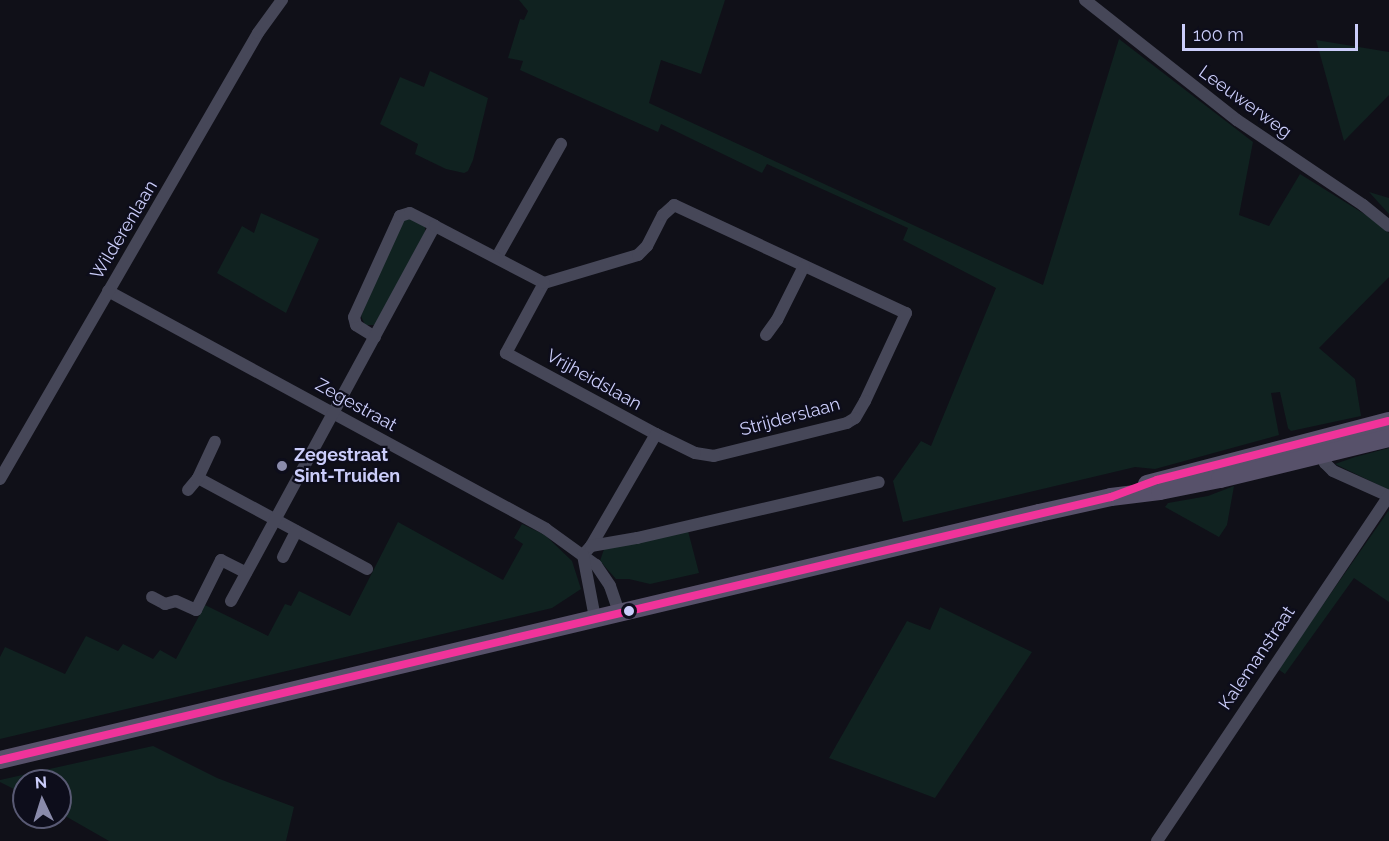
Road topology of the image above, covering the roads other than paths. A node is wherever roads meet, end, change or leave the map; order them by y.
1 (282, 0) edge
2 (1085, 0) edge
3 (561, 144) dead end
4 (435, 226) junction
5 (1389, 226) edge
6 (497, 257) junction
7 (804, 266) junction
8 (544, 283) junction
9 (108, 291) junction
10 (766, 335) dead end
11 (375, 337) junction
12 (333, 413) junction
13 (1389, 422) edge
14 (656, 434) junction
15 (1389, 438) edge
16 (214, 442) dead end
17 (1320, 446) junction
18 (198, 478) junction
19 (0, 480) edge
20 (879, 482) dead end
21 (188, 490) dead end
22 (1389, 496) edge
23 (275, 519) junction
24 (296, 531) junction
25 (587, 550) junction
26 (283, 557) dead end
27 (367, 569) dead end
28 (246, 573) junction
29 (152, 597) dead end
30 (231, 601) dead end
31 (618, 612) junction
32 (595, 618) junction
33 (0, 760) edge
34 (1158, 841) edge

1 - 9 street, Wilderenlaan
2 - 5 street, Leeuwerweg
3 - 6 street
4 - 6 street
4 - 11 street
4 - 11 street
6 - 8 street
7 - 8 street, Strijderslaan
7 - 10 street
7 - 14 street, Strijderslaan
8 - 14 street, Vrijheidslaan
9 - 12 street, Zegestraat
9 - 19 street, Wilderenlaan
11 - 12 street
12 - 23 street
12 - 25 street, Zegestraat
13 - 17 main road
14 - 25 street
15 - 17 main road
16 - 18 street
17 - 22 street
17 - 31 main road
18 - 21 street
18 - 23 street
20 - 25 street
22 - 34 street, Kalemanstraat
23 - 24 street
23 - 28 street
24 - 26 street
24 - 27 street
25 - 31 street, Zegestraat
25 - 32 street
28 - 29 street
28 - 30 street
31 - 32 main road
32 - 33 main road

